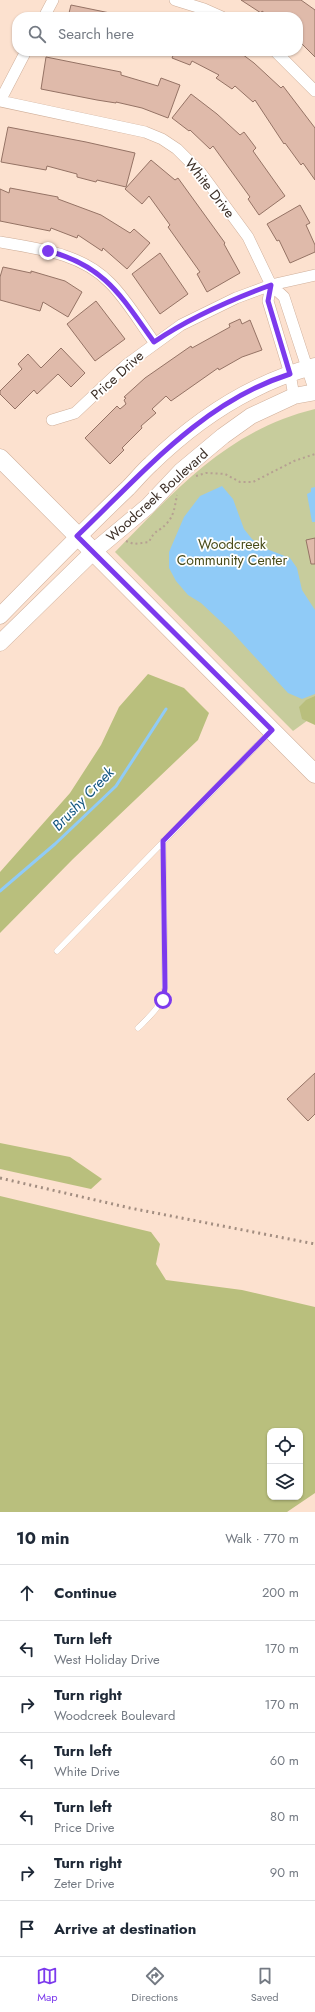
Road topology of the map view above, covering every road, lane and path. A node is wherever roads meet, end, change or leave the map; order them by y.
1 (53, 0) edge
2 (175, 0) edge
3 (47, 12) edge
4 (211, 12) edge
5 (23, 56) edge
6 (280, 56) edge
7 (315, 91) edge
8 (0, 101) edge
9 (0, 242) edge
10 (315, 275) edge
11 (271, 285) junction
12 (154, 342) junction
13 (311, 367) edge
14 (290, 374) junction
15 (315, 392) edge
16 (294, 396) junction
17 (52, 420) dead end
18 (315, 454) edge
19 (0, 458) edge
20 (193, 477) dead end
21 (180, 489) dead end
22 (77, 536) junction
23 (124, 540) dead end
24 (93, 552) junction
25 (0, 616) edge
26 (0, 643) edge
27 (272, 730) junction
28 (314, 772) edge
29 (163, 841) junction
30 (58, 951) dead end
31 (138, 1028) dead end

1 - 3 street
2 - 4 street
5 - 8 street
6 - 7 street
8 - 11 street, White Drive
9 - 12 street
10 - 11 street, Price Drive
11 - 12 street, Price Drive
11 - 13 street, White Drive
11 - 14 street
12 - 17 street, Price Drive
13 - 14 street, Woodcreek Boulevard
13 - 15 street, White Drive
14 - 16 street
14 - 22 street, Woodcreek Boulevard
15 - 16 street, Woodcreek Boulevard
16 - 24 street, Woodcreek Boulevard
18 - 20 path
19 - 22 main road
21 - 23 path
22 - 24 main road
22 - 25 street, Woodcreek Boulevard
24 - 26 street, Woodcreek Boulevard
24 - 27 main road
27 - 28 main road
27 - 29 lane
29 - 30 lane
29 - 31 lane

